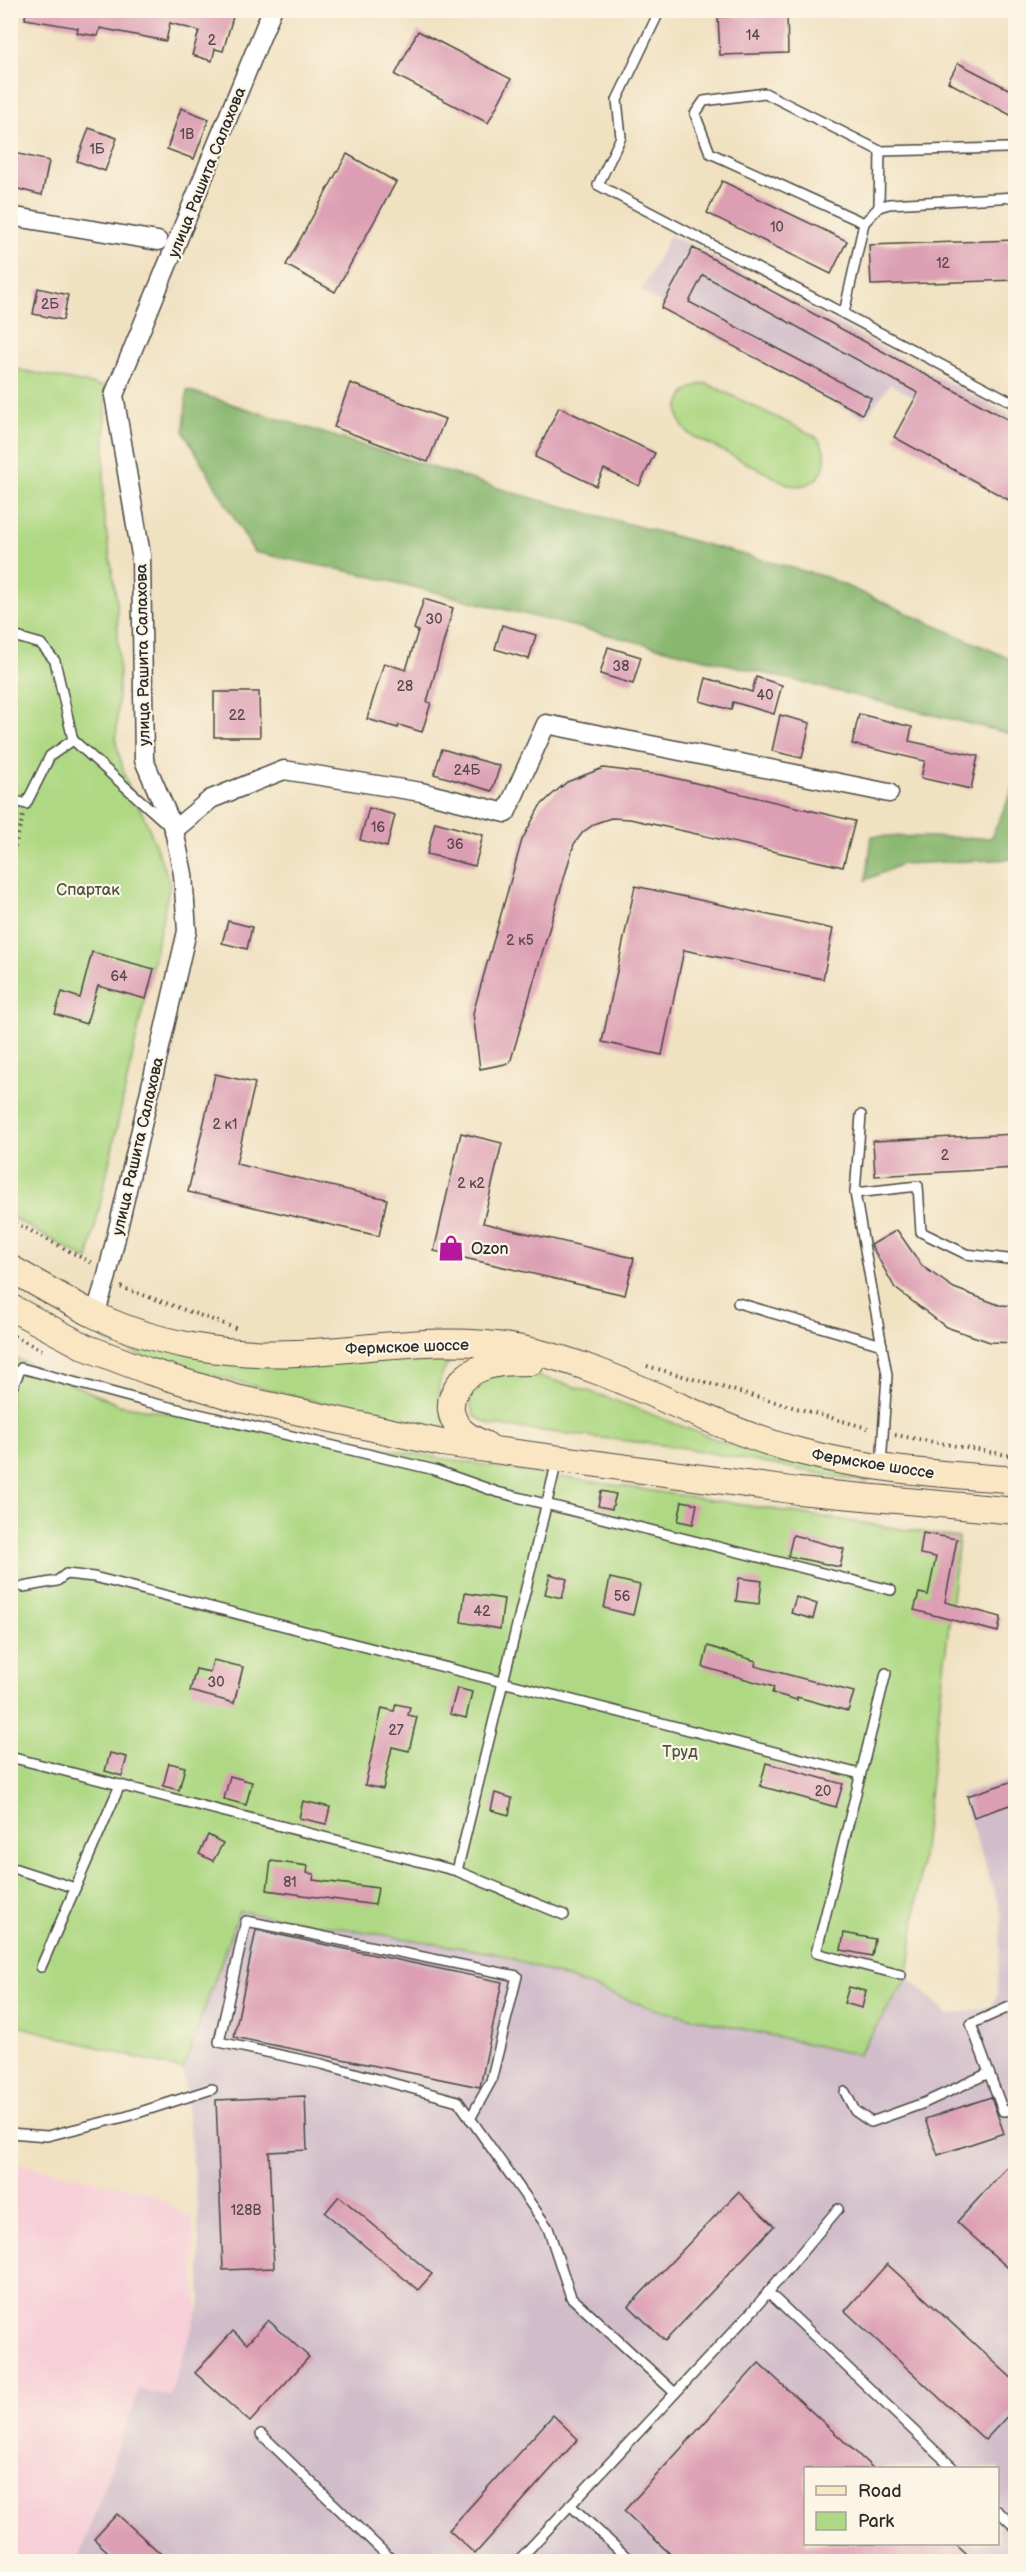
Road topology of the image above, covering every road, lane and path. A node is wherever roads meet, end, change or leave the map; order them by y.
1 (272, 10) edge
2 (660, 10) edge
3 (1007, 148) dead end
4 (880, 151) junction
5 (1016, 197) edge
6 (879, 207) junction
7 (10, 216) edge
8 (864, 223) junction
9 (158, 241) dead end
10 (844, 313) junction
11 (1014, 401) edge
12 (10, 635) edge
13 (73, 740) junction
14 (889, 793) dead end
15 (10, 800) edge
16 (26, 804) junction
17 (174, 830) junction
18 (10, 864) edge
19 (861, 1115) dead end
20 (855, 1193) junction
21 (1016, 1260) edge
22 (10, 1268) edge
23 (738, 1303) dead end
24 (10, 1307) edge
25 (95, 1315) junction
26 (882, 1345) junction
27 (86, 1347) junction
28 (567, 1360) junction
29 (10, 1392) edge
30 (498, 1451) junction
31 (558, 1459) junction
32 (881, 1466) junction
33 (1016, 1480) edge
34 (547, 1504) junction
35 (1016, 1511) edge
36 (23, 1587) dead end
37 (891, 1590) dead end
38 (886, 1673) dead end
39 (503, 1682) junction
40 (10, 1757) edge
41 (860, 1773) junction
42 (120, 1785) junction
43 (10, 1867) edge
44 (457, 1871) junction
45 (75, 1888) junction
46 (564, 1916) dead end
47 (41, 1967) dead end
48 (901, 1976) dead end
49 (1016, 2004) edge
50 (989, 2073) junction
51 (212, 2089) dead end
52 (845, 2092) dead end
53 (1016, 2110) edge
54 (470, 2119) junction
55 (10, 2133) edge
56 (838, 2209) dead end
57 (768, 2292) junction
58 (675, 2393) junction
59 (261, 2434) dead end
60 (951, 2467) edge
61 (570, 2505) junction
62 (999, 2512) edge
63 (1016, 2528) edge
64 (394, 2562) edge
65 (517, 2562) edge
66 (632, 2562) edge

1 - 17 street, улица Рашита Салахова
2 - 10 lane
3 - 4 lane
4 - 6 lane
4 - 8 lane
5 - 6 lane
6 - 8 lane
7 - 9 street
8 - 10 lane
10 - 11 lane
12 - 13 lane
13 - 16 lane
13 - 17 lane
14 - 17 street
15 - 16 lane
16 - 18 path
17 - 25 street, улица Рашита Салахова
19 - 20 lane
20 - 21 lane
20 - 26 lane
22 - 25 main road, Фермское шоссе
23 - 26 lane
24 - 27 main road, Фермское шоссе
25 - 27 main road
25 - 28 main road, Фермское шоссе
26 - 32 lane
27 - 30 main road, Фермское шоссе
28 - 30 main road
28 - 32 main road, Фермское шоссе
29 - 34 lane
30 - 31 main road, Фермское шоссе
31 - 34 lane
31 - 35 main road, Фермское шоссе
32 - 33 main road, Фермское шоссе
34 - 37 lane
34 - 39 lane
36 - 39 lane
38 - 41 lane
39 - 41 lane
39 - 44 lane
40 - 42 lane
41 - 48 lane
42 - 44 lane
42 - 45 lane
43 - 45 lane
44 - 46 lane
45 - 47 lane
49 - 50 lane
50 - 52 lane
50 - 53 lane
51 - 55 lane
54 - 54 lane
54 - 58 lane
56 - 57 lane
57 - 58 lane
57 - 60 lane
58 - 61 lane
59 - 64 lane
61 - 65 lane
61 - 66 lane
62 - 63 lane

